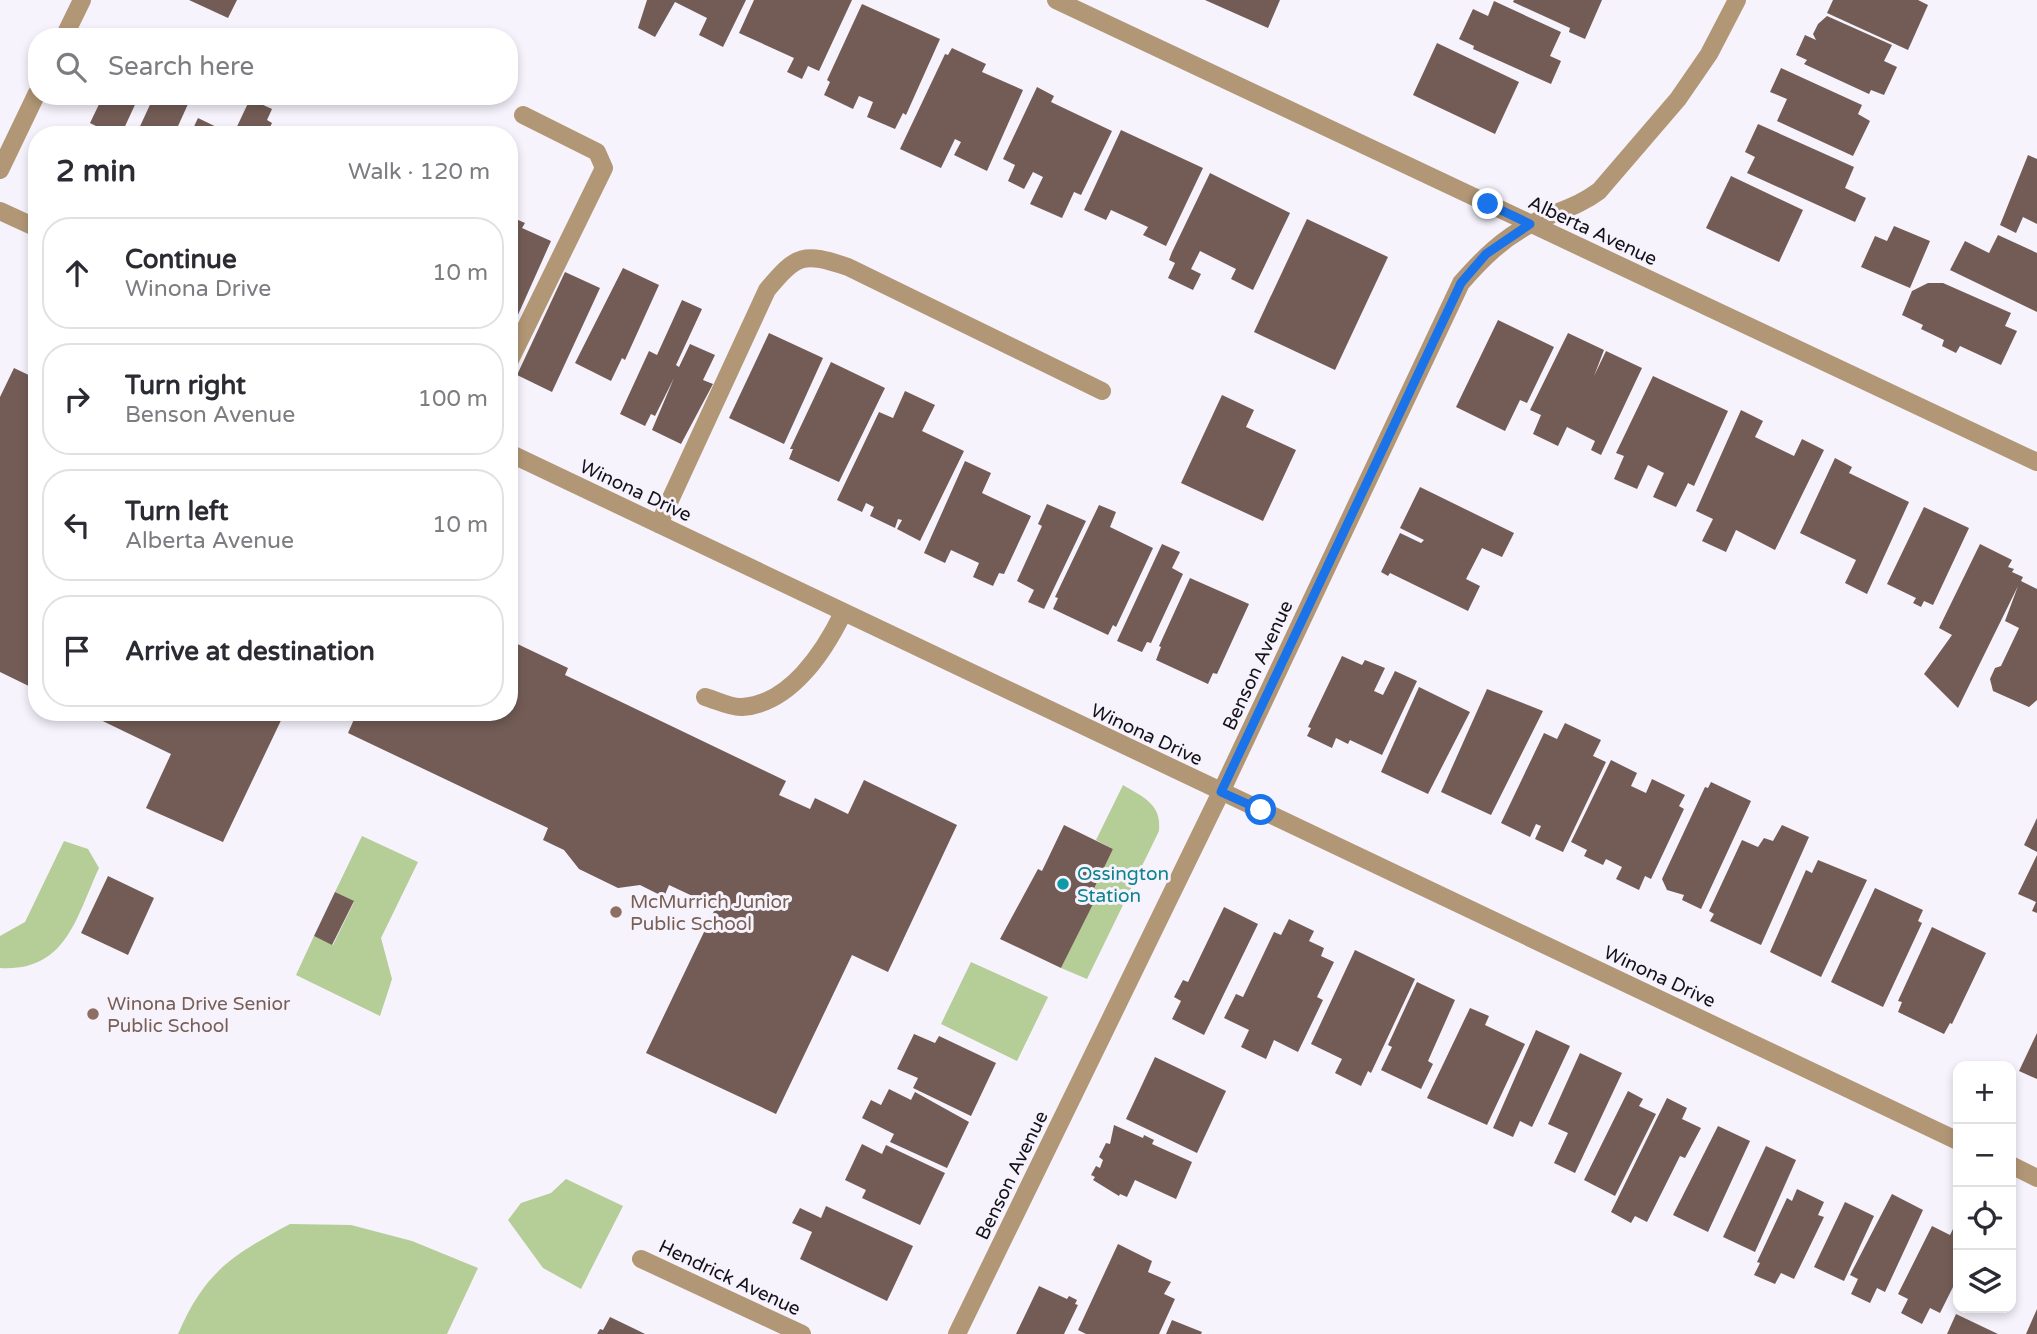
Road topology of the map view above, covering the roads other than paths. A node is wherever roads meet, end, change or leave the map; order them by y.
1 (82, 0) edge
2 (1737, 0) edge
3 (1067, 2) edge
4 (68, 28) edge
5 (31, 105) edge
6 (523, 115) dead end
7 (0, 170) edge
8 (0, 211) edge
9 (28, 224) edge
10 (1530, 224) junction
11 (518, 344) edge
12 (1102, 391) dead end
13 (518, 457) edge
14 (2037, 462) edge
15 (659, 524) junction
16 (843, 613) junction
17 (705, 697) dead end
18 (1221, 792) junction
19 (1953, 1138) edge
20 (2016, 1168) edge
21 (2037, 1178) edge
22 (640, 1259) dead end
23 (802, 1334) edge
24 (957, 1334) edge

1 - 4 street
2 - 10 street, Benson Avenue
3 - 10 street, Alberta Avenue
5 - 7 street
6 - 11 street
8 - 9 street
10 - 14 street, Alberta Avenue
10 - 18 street, Benson Avenue
12 - 15 street
13 - 15 street, Winona Drive
15 - 16 street, Winona Drive
16 - 17 street
16 - 18 street, Winona Drive
18 - 19 street, Winona Drive
18 - 24 street, Benson Avenue
20 - 21 street
22 - 23 street, Hendrick Avenue

